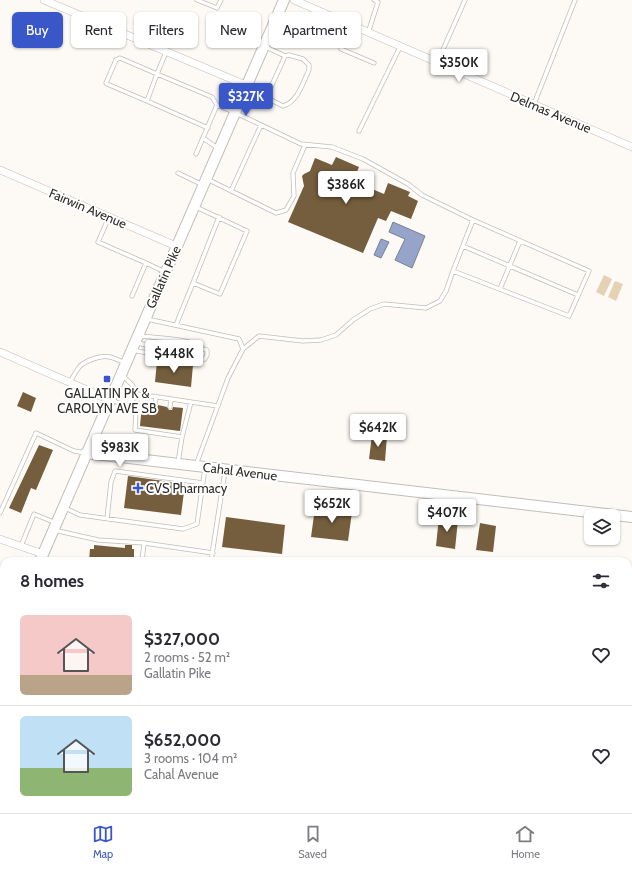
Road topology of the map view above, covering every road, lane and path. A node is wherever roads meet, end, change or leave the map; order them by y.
1 (44, 0) edge
2 (197, 0) edge
3 (221, 0) edge
4 (294, 0) edge
5 (374, 0) edge
6 (465, 0) edge
7 (575, 0) edge
8 (282, 2) edge
9 (321, 12) edge
10 (361, 30) edge
11 (368, 33) junction
12 (265, 46) junction
13 (400, 47) junction
14 (341, 48) edge
15 (166, 52) junction
16 (285, 56) junction
17 (374, 63) dead end
18 (437, 63) junction
19 (158, 74) junction
20 (248, 86) junction
21 (267, 96) junction
22 (146, 101) junction
23 (217, 105) junction
24 (534, 105) junction
25 (236, 113) junction
26 (261, 125) junction
27 (208, 128) junction
28 (359, 131) dead end
29 (203, 138) junction
30 (305, 145) junction
31 (632, 147) edge
32 (220, 150) junction
33 (196, 154) dead end
34 (0, 170) edge
35 (178, 173) dead end
36 (205, 182) junction
37 (231, 191) junction
38 (195, 207) junction
39 (109, 217) junction
40 (219, 217) junction
41 (473, 220) junction
42 (520, 241) junction
43 (176, 246) junction
44 (463, 246) junction
45 (146, 263) junction
46 (510, 266) junction
47 (453, 271) junction
48 (165, 272) junction
49 (193, 283) junction
50 (500, 289) junction
51 (578, 295) junction
52 (132, 296) dead end
53 (145, 319) junction
54 (176, 325) junction
55 (134, 342) junction
56 (202, 348) junction
57 (243, 349) junction
58 (0, 352) edge
59 (126, 363) junction
60 (121, 374) junction
61 (70, 382) junction
62 (138, 394) junction
63 (156, 397) junction
64 (171, 399) junction
65 (110, 400) junction
66 (191, 402) junction
67 (155, 405) dead end
68 (218, 406) junction
69 (170, 407) dead end
70 (136, 411) junction
71 (152, 427) dead end
72 (167, 429) dead end
73 (152, 432) junction
74 (166, 434) junction
75 (182, 437) junction
76 (86, 454) junction
77 (178, 464) junction
78 (200, 466) junction
79 (225, 469) junction
80 (203, 483) junction
81 (63, 507) junction
82 (0, 513) edge
83 (632, 517) edge
84 (107, 519) junction
85 (54, 527) junction
86 (0, 539) edge
87 (144, 543) junction
88 (21, 546) junction
89 (213, 553) junction
90 (41, 557) edge
91 (142, 557) edge
92 (212, 557) edge

1 - 15 street
2 - 3 lane
4 - 9 street, Delmas Avenue
5 - 11 lane
6 - 18 lane
7 - 24 lane
8 - 12 main road, Gallatin Pike
10 - 11 street, Delmas Avenue
11 - 13 street, Delmas Avenue
12 - 16 lane
12 - 20 main road, Gallatin Pike
13 - 18 street, Delmas Avenue
13 - 28 lane
14 - 17 lane
15 - 19 lane
15 - 20 street
16 - 21 lane
16 - 21 lane
18 - 24 street, Delmas Avenue
19 - 22 lane
19 - 22 lane
19 - 23 lane
20 - 21 lane
20 - 25 main road, Gallatin Pike
22 - 27 lane
23 - 25 lane
23 - 27 lane
24 - 31 street, Delmas Avenue
25 - 26 lane
25 - 32 main road, Gallatin Pike
26 - 30 lane
26 - 37 lane
27 - 29 lane
29 - 32 lane
29 - 33 lane
30 - 37 lane
30 - 41 lane
32 - 36 main road, Gallatin Pike
34 - 39 street, Fairwin Avenue
35 - 36 lane
36 - 37 lane
36 - 38 main road, Gallatin Pike
38 - 40 lane
38 - 43 main road, Gallatin Pike
39 - 43 street, Fairwin Avenue
39 - 45 lane
40 - 49 lane
40 - 49 lane
41 - 42 lane
41 - 44 lane
42 - 46 lane
42 - 51 lane
43 - 48 main road, Gallatin Pike
44 - 46 lane
44 - 47 lane
45 - 48 lane
45 - 52 lane
46 - 50 lane
46 - 51 lane
47 - 50 lane
47 - 57 lane
48 - 53 main road, Gallatin Pike
49 - 54 lane
50 - 51 lane
53 - 54 lane
53 - 55 main road, Gallatin Pike
54 - 57 lane
55 - 56 lane
55 - 56 lane
55 - 56 lane
55 - 59 main road, Gallatin Pike
57 - 68 lane
58 - 61 street
59 - 60 main road, Gallatin Pike
59 - 61 lane
60 - 62 lane
60 - 65 main road, Gallatin Pike
61 - 65 street
62 - 63 lane
62 - 70 lane
63 - 64 lane
63 - 67 lane
64 - 66 lane
64 - 69 lane
65 - 70 lane
65 - 76 main road, Gallatin Pike
66 - 68 lane
66 - 75 lane
68 - 78 lane
70 - 73 lane
71 - 73 lane
72 - 74 lane
73 - 74 lane
74 - 75 lane
75 - 77 lane
76 - 77 main road, Cahal Avenue
76 - 81 main road, Gallatin Pike
76 - 82 lane
77 - 78 main road, Cahal Avenue
78 - 79 main road, Cahal Avenue
78 - 80 lane
79 - 83 main road, Cahal Avenue
79 - 89 lane
80 - 84 lane
80 - 84 lane
81 - 84 lane
81 - 85 main road, Gallatin Pike
85 - 87 lane
85 - 88 lane
85 - 90 main road, Gallatin Pike
86 - 88 street
87 - 89 lane
87 - 91 lane
88 - 90 street
89 - 92 lane

